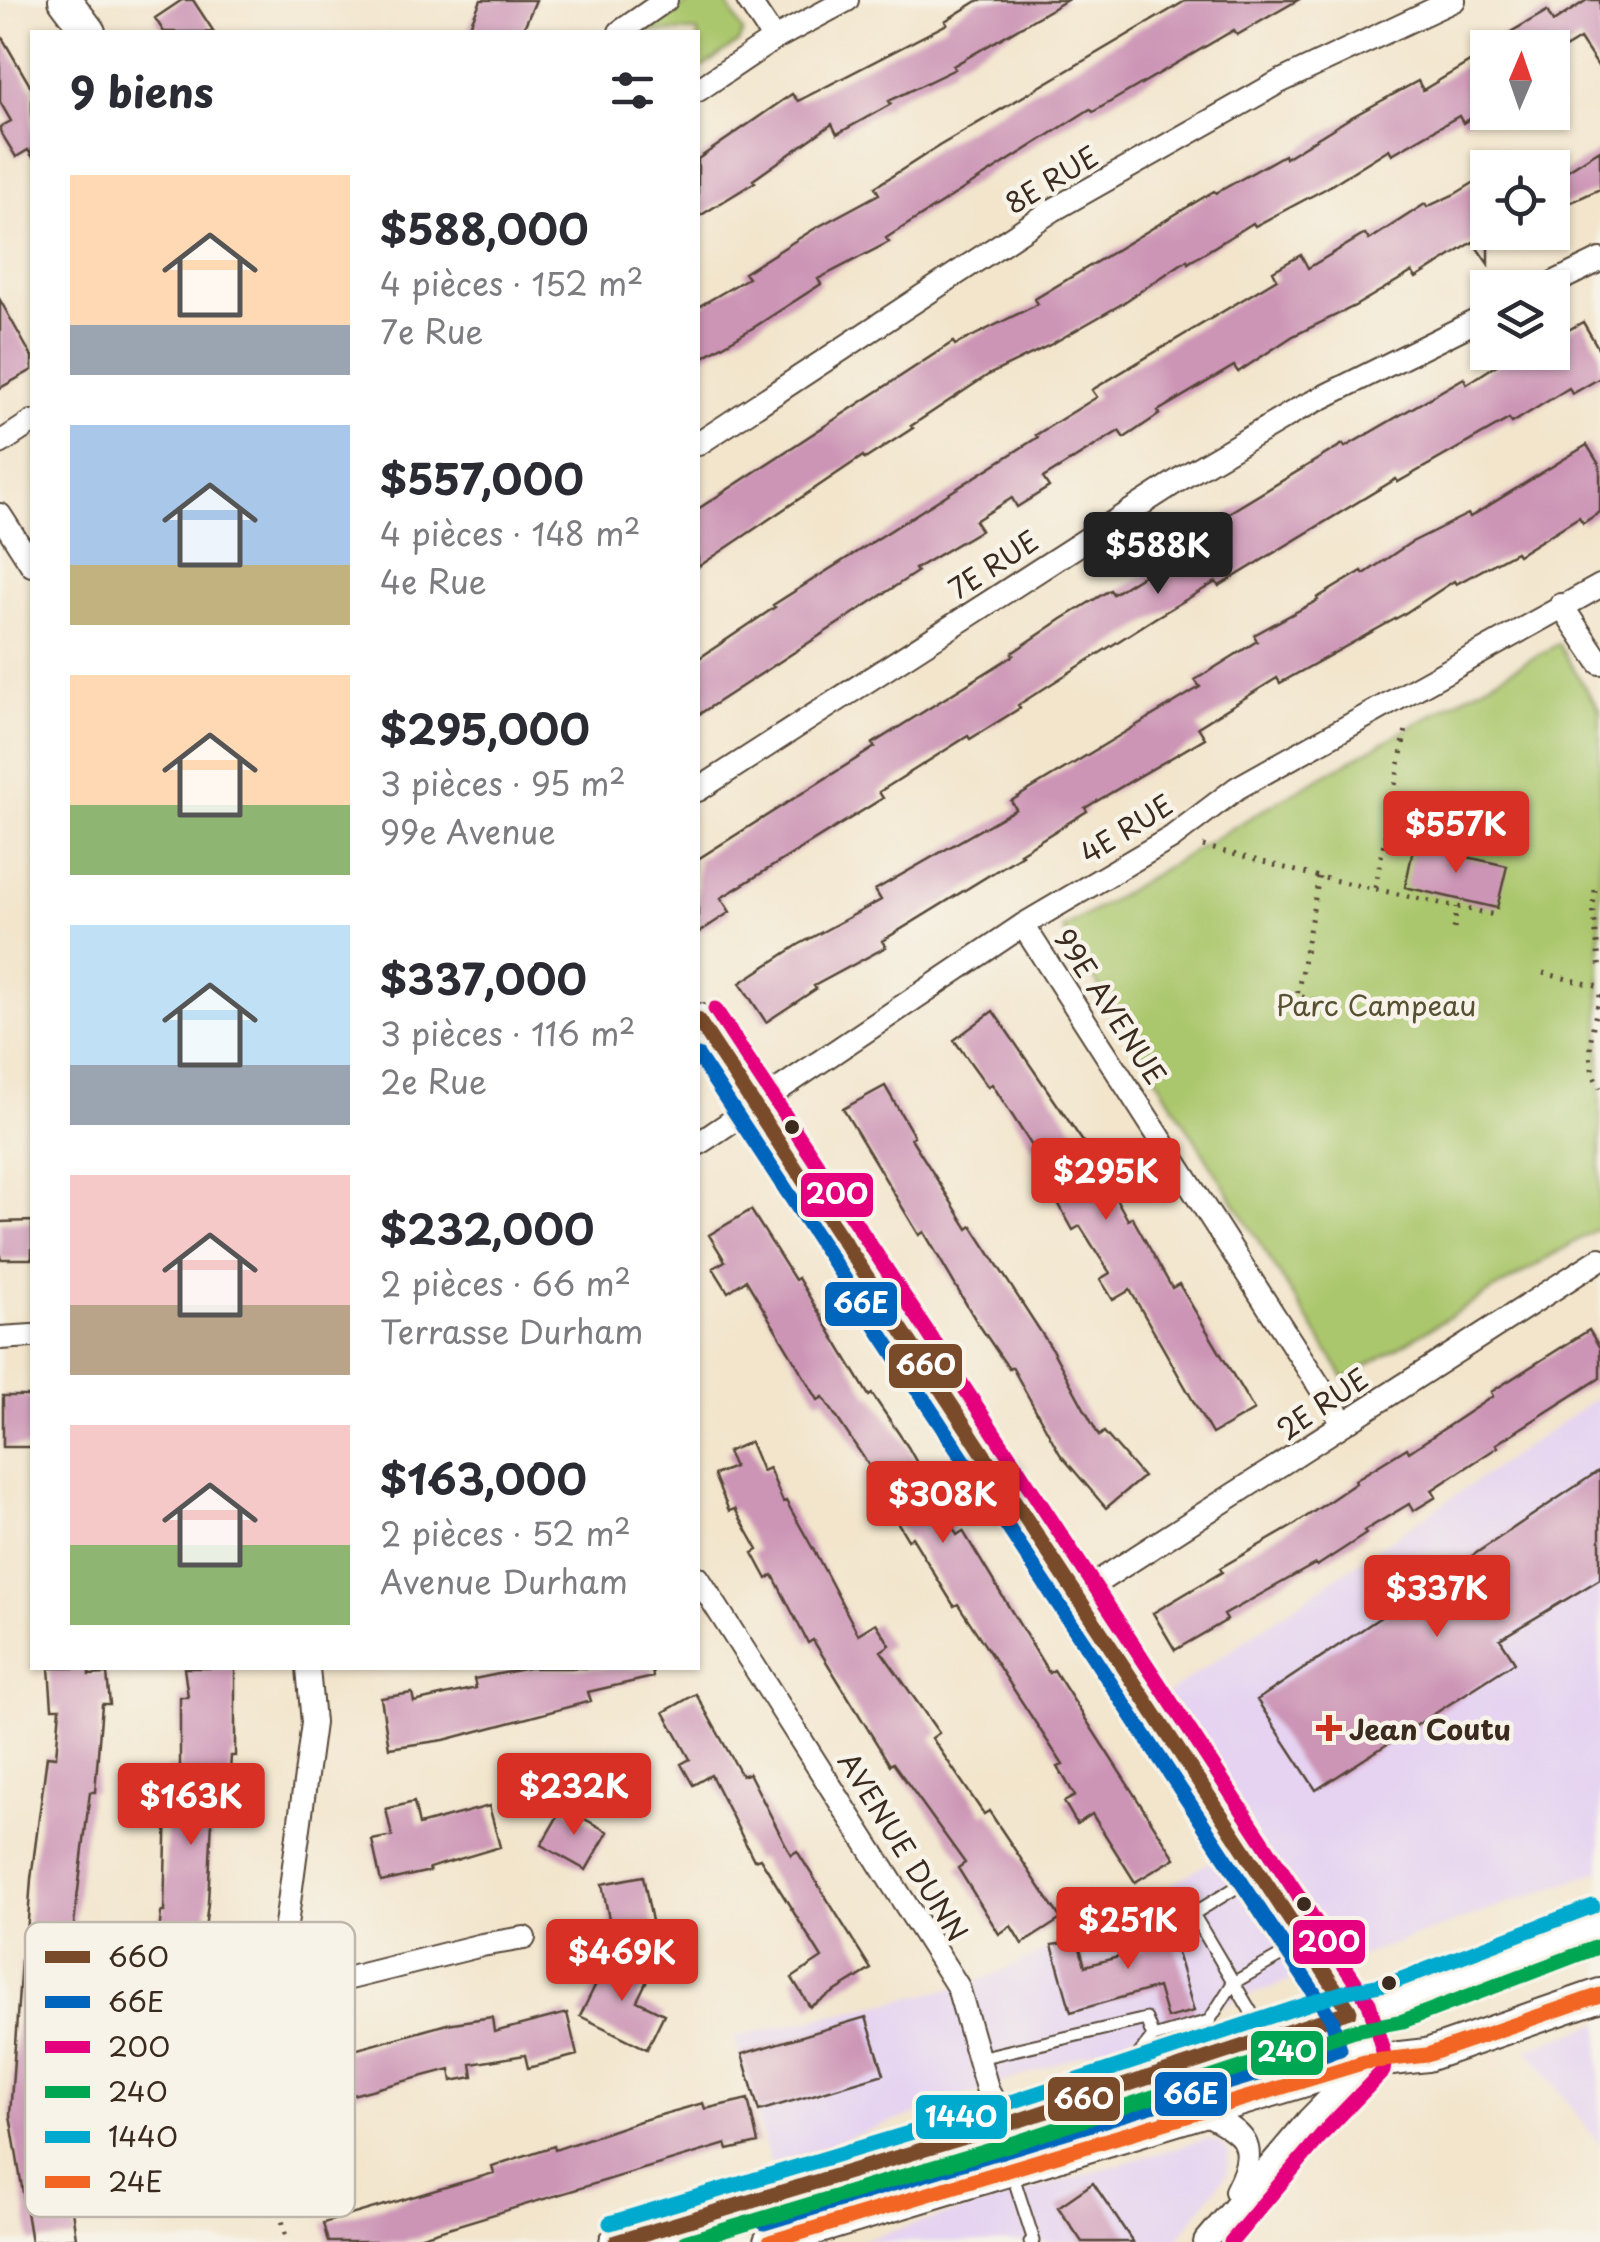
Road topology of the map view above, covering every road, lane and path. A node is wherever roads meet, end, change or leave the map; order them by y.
1 (666, 0) edge
2 (748, 0) edge
3 (847, 0) edge
4 (1454, 0) edge
5 (623, 30) edge
6 (774, 39) junction
7 (700, 89) edge
8 (1600, 260) edge
9 (1570, 275) edge
10 (1470, 323) edge
11 (30, 423) edge
12 (0, 443) edge
13 (700, 443) edge
14 (0, 515) edge
15 (30, 562) edge
16 (1600, 586) edge
17 (1561, 605) junction
18 (1600, 663) edge
19 (1407, 724) dead end
20 (700, 789) edge
21 (1171, 838) junction
22 (1319, 877) junction
23 (1375, 889) junction
24 (1595, 890) dead end
25 (1457, 906) junction
26 (1495, 914) dead end
27 (1023, 925) junction
28 (1454, 929) dead end
29 (1600, 971) edge
30 (1543, 973) dead end
31 (1600, 986) edge
32 (1600, 995) edge
33 (1336, 1004) dead end
34 (700, 1023) edge
35 (1600, 1088) edge
36 (754, 1107) junction
37 (700, 1143) edge
38 (1600, 1259) edge
39 (30, 1336) edge
40 (0, 1338) edge
41 (1343, 1424) junction
42 (700, 1581) edge
43 (1076, 1596) junction
44 (308, 1670) edge
45 (1259, 1874) junction
46 (286, 1922) edge
47 (1600, 1925) edge
48 (524, 1938) dead end
49 (1304, 1942) junction
50 (355, 1977) edge
51 (1234, 1982) junction
52 (1600, 1995) edge
53 (1350, 2011) junction
54 (1153, 2037) junction
55 (1267, 2039) junction
56 (980, 2058) junction
57 (1365, 2062) junction
58 (1137, 2082) junction
59 (1203, 2112) junction
60 (1005, 2125) junction
61 (1015, 2168) junction
62 (282, 2217) edge
63 (1209, 2238) edge
64 (288, 2242) edge
65 (616, 2242) edge
66 (770, 2242) edge
67 (1034, 2242) edge

1 - 5 street
2 - 6 street
3 - 6 street
4 - 13 street, 8E RUE
6 - 7 street
8 - 9 street
10 - 20 street, 7E RUE
11 - 12 street
14 - 15 street
16 - 17 street, 4E RUE
17 - 18 street
17 - 21 street, 4E RUE
19 - 23 path
21 - 22 path
21 - 27 street, 4E RUE
22 - 23 path
22 - 33 path
23 - 25 path
24 - 29 path
25 - 26 path
25 - 28 path
27 - 36 street, 4E RUE
27 - 41 street, 99E AVENUE
30 - 31 path
32 - 35 path
34 - 36 street
36 - 37 street, 4E RUE
36 - 43 street
38 - 41 street, 2E RUE
39 - 40 street
41 - 43 street, 2E RUE
42 - 56 street, AVENUE DUNN
43 - 45 street
44 - 46 street
45 - 49 street
45 - 51 lane
47 - 53 street
48 - 50 street
49 - 51 lane
49 - 53 street
51 - 54 lane
51 - 55 lane
52 - 57 street
53 - 55 street
53 - 57 street
54 - 56 lane
54 - 58 lane
55 - 58 street
56 - 60 street, AVENUE DUNN
57 - 59 street
57 - 63 street
58 - 60 street
59 - 61 street
59 - 63 street
60 - 61 street, AVENUE DUNN
60 - 65 street
61 - 66 street
61 - 67 lane
62 - 64 path

